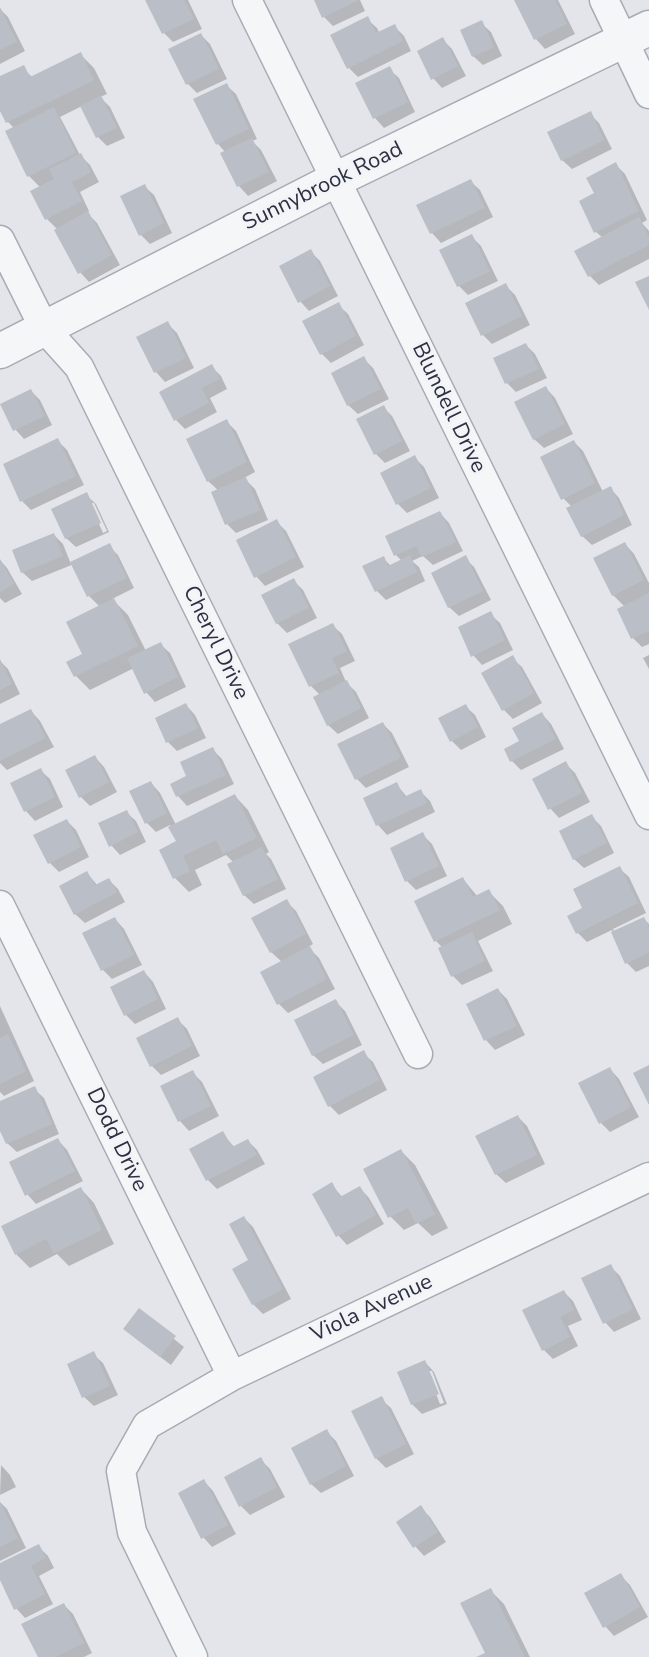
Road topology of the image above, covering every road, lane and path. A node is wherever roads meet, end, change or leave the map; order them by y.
1 (247, 0) edge
2 (604, 0) edge
3 (636, 35) edge
4 (649, 94) edge
5 (335, 180) junction
6 (0, 240) edge
7 (44, 328) junction
8 (0, 351) edge
9 (649, 815) edge
10 (0, 905) edge
11 (418, 1054) dead end
12 (649, 1177) edge
13 (232, 1376) junction
14 (193, 1657) edge

1 - 5 street, Blundell Drive
2 - 3 street
3 - 4 street
3 - 5 street, Sunnybrook Road
5 - 7 street, Sunnybrook Road
5 - 9 street, Blundell Drive
6 - 7 street, Cheryl Drive
7 - 8 street, Sunnybrook Road
7 - 11 street, Cheryl Drive
10 - 13 street, Dodd Drive
12 - 13 street, Viola Avenue
13 - 14 street, Viola Avenue

